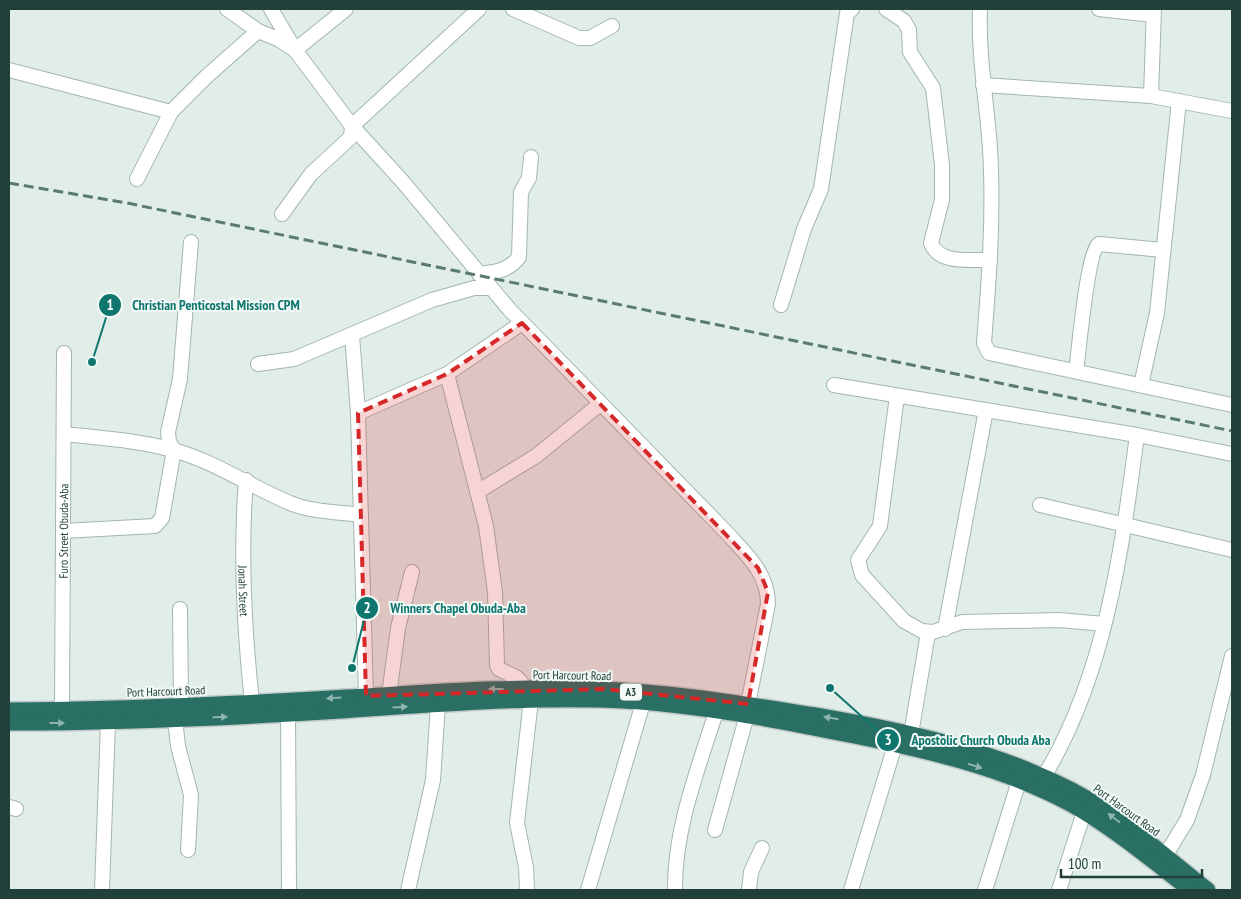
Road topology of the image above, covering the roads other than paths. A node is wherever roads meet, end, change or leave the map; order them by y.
1 (226, 9) edge
2 (271, 9) edge
3 (346, 9) edge
4 (479, 9) edge
5 (513, 9) edge
6 (852, 9) edge
7 (886, 9) edge
8 (980, 9) edge
9 (1099, 9) edge
10 (1154, 12) edge
11 (612, 26) dead end
12 (258, 31) junction
13 (295, 50) junction
14 (9, 70) edge
15 (983, 85) junction
16 (1150, 96) junction
17 (1179, 101) junction
18 (1232, 111) edge
19 (171, 112) junction
20 (352, 126) junction
21 (531, 157) dead end
22 (137, 180) dead end
23 (282, 214) dead end
24 (191, 242) dead end
25 (1163, 250) junction
26 (990, 260) junction
27 (479, 274) junction
28 (491, 288) junction
29 (781, 305) dead end
30 (522, 323) junction
31 (352, 334) junction
32 (64, 353) dead end
33 (258, 364) dead end
34 (1076, 372) junction
35 (447, 374) junction
36 (834, 385) dead end
37 (1141, 385) junction
38 (897, 396) junction
39 (600, 404) junction
40 (1232, 405) edge
41 (986, 410) junction
42 (358, 413) junction
43 (64, 434) junction
44 (1137, 435) junction
45 (174, 450) junction
46 (1232, 454) edge
47 (246, 480) junction
48 (477, 492) junction
49 (1040, 505) dead end
50 (361, 515) junction
51 (1125, 525) junction
52 (63, 531) junction
53 (1232, 550) edge
54 (412, 572) dead end
55 (180, 609) dead end
56 (1104, 624) junction
57 (944, 629) junction
58 (928, 632) junction
59 (1232, 656) edge
60 (390, 695) junction
61 (526, 695) junction
62 (366, 696) junction
63 (252, 702) junction
64 (684, 702) junction
65 (643, 703) junction
66 (438, 705) junction
67 (9, 710) edge
68 (62, 710) junction
69 (748, 710) junction
70 (178, 712) junction
71 (716, 712) junction
72 (288, 714) junction
73 (108, 722) junction
74 (9, 723) edge
75 (911, 734) junction
76 (895, 745) junction
77 (1043, 778) junction
78 (1019, 781) junction
79 (1084, 812) junction
80 (716, 830) dead end
81 (762, 848) dead end
82 (188, 850) dead end
83 (1165, 856) junction
84 (102, 890) edge
85 (289, 890) edge
86 (408, 890) edge
87 (527, 890) edge
88 (588, 890) edge
89 (675, 890) edge
90 (749, 890) edge
91 (851, 890) edge
92 (985, 890) edge
93 (1059, 890) edge
94 (1190, 890) edge
95 (1208, 890) edge

1 - 12 street
2 - 13 street
3 - 13 street
4 - 20 street
5 - 11 street
6 - 29 street
7 - 26 street
8 - 15 street
9 - 10 street
10 - 16 street
12 - 13 street
12 - 19 street
13 - 20 street
14 - 19 street
15 - 16 street
15 - 26 street
16 - 17 street
17 - 18 street
17 - 25 street
19 - 22 street
20 - 23 street
20 - 27 street
21 - 27 street
24 - 45 street
25 - 34 street
25 - 37 street
26 - 34 street
27 - 28 street
28 - 30 street
28 - 31 street
30 - 35 street
30 - 39 street
31 - 33 street
31 - 42 street
32 - 43 street, Furo Street Obuda-Aba
34 - 37 street
35 - 42 street
35 - 48 street
36 - 38 street
37 - 40 street
38 - 41 street
38 - 58 street
39 - 48 street
39 - 69 street
41 - 44 street
41 - 57 street
42 - 50 street
43 - 45 street
43 - 52 street, Furo Street Obuda-Aba
44 - 46 street
44 - 51 street
45 - 47 street
45 - 52 street
47 - 50 street
47 - 63 street, Jonah Street
48 - 61 street
49 - 51 street
50 - 62 street
51 - 53 street
51 - 56 street
52 - 68 street, Furo Street Obuda-Aba
54 - 60 street
55 - 70 street
56 - 57 street
56 - 77 street
57 - 58 street
58 - 75 street
59 - 83 street
61 -> 60 highway, Port Harcourt Road / A3
60 - 62 highway, Port Harcourt Road / A3
61 - 64 highway, Port Harcourt Road / A3
61 - 65 highway, Port Harcourt Road / A3
61 - 66 highway, Port Harcourt Road / A3
61 - 87 street
62 -> 63 highway, Port Harcourt Road / A3
63 - 70 highway, Port Harcourt Road / A3
64 - 65 highway, Port Harcourt Road / A3
64 - 69 highway, Port Harcourt Road / A3
64 - 71 highway, Port Harcourt Road / A3
65 - 88 street
72 -> 66 highway, Port Harcourt Road / A3
66 - 86 street
67 - 68 highway, Port Harcourt Road / A3
68 - 70 highway, Port Harcourt Road / A3
69 - 71 highway, Port Harcourt Road / A3
75 -> 69 highway, Port Harcourt Road / A3
69 - 76 highway, Port Harcourt Road / A3
69 - 80 street
70 -> 72 highway, Port Harcourt Road / A3
70 - 73 highway, Port Harcourt Road / A3
70 - 82 street
71 - 89 street
72 - 85 street
74 -> 73 highway, Port Harcourt Road / A3
73 - 84 street
75 - 77 highway, Port Harcourt Road / A3
76 -> 78 highway, Port Harcourt Road / A3
76 - 91 street
83 -> 77 highway, Port Harcourt Road / A3
78 - 79 highway, Port Harcourt Road / A3
78 - 92 street
79 - 93 street
79 - 94 highway, Port Harcourt Road / A3
81 - 90 street
83 - 95 highway, Port Harcourt Road / A3

